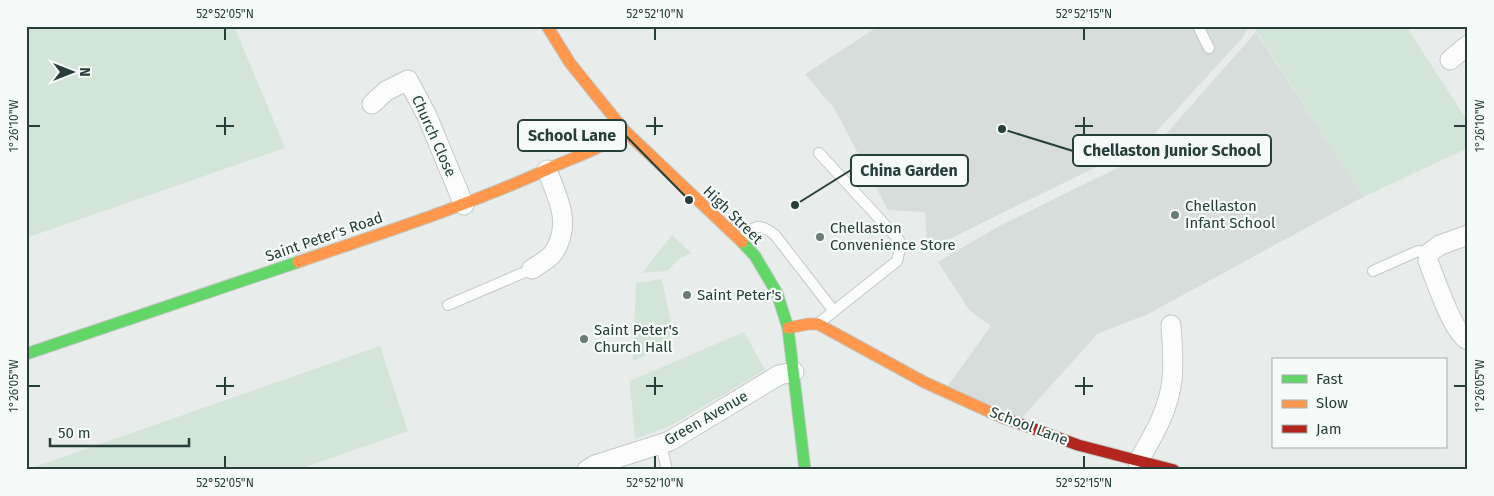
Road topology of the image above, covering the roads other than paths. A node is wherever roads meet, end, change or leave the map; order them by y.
1 (547, 26) edge
2 (1198, 26) edge
3 (1468, 45) edge
4 (1209, 48) dead end
5 (1450, 60) dead end
6 (372, 104) dead end
7 (624, 130) junction
8 (819, 153) dead end
9 (547, 170) junction
10 (464, 205) junction
11 (1468, 235) edge
12 (740, 241) junction
13 (1429, 253) junction
14 (532, 269) joint
15 (1373, 271) dead end
16 (448, 305) dead end
17 (834, 310) junction
18 (818, 324) junction
19 (1171, 325) dead end
20 (788, 328) junction
21 (1468, 340) edge
22 (26, 354) edge
23 (794, 372) junction
24 (661, 444) junction
25 (1138, 462) junction
26 (587, 470) edge
27 (667, 470) edge
28 (805, 470) edge
29 (1174, 470) edge

1 - 7 street, High Street
2 - 4 lane
3 - 5 street
6 - 10 street, Church Close
7 - 9 street, Saint Peter's Road
7 - 12 street, High Street
8 - 17 lane
9 - 10 street, Saint Peter's Road
9 - 14 street
10 - 22 street, Saint Peter's Road
11 - 13 street
12 - 17 lane
12 - 20 street, High Street
13 - 15 lane
13 - 21 street
14 - 16 lane
17 - 18 lane
18 - 20 street
18 - 25 street, School Lane
19 - 25 street
20 - 23 street, High Street
23 - 24 street, Green Avenue
23 - 28 street, High Street
24 - 26 street, Green Avenue
24 - 27 lane
25 - 29 street, School Lane

